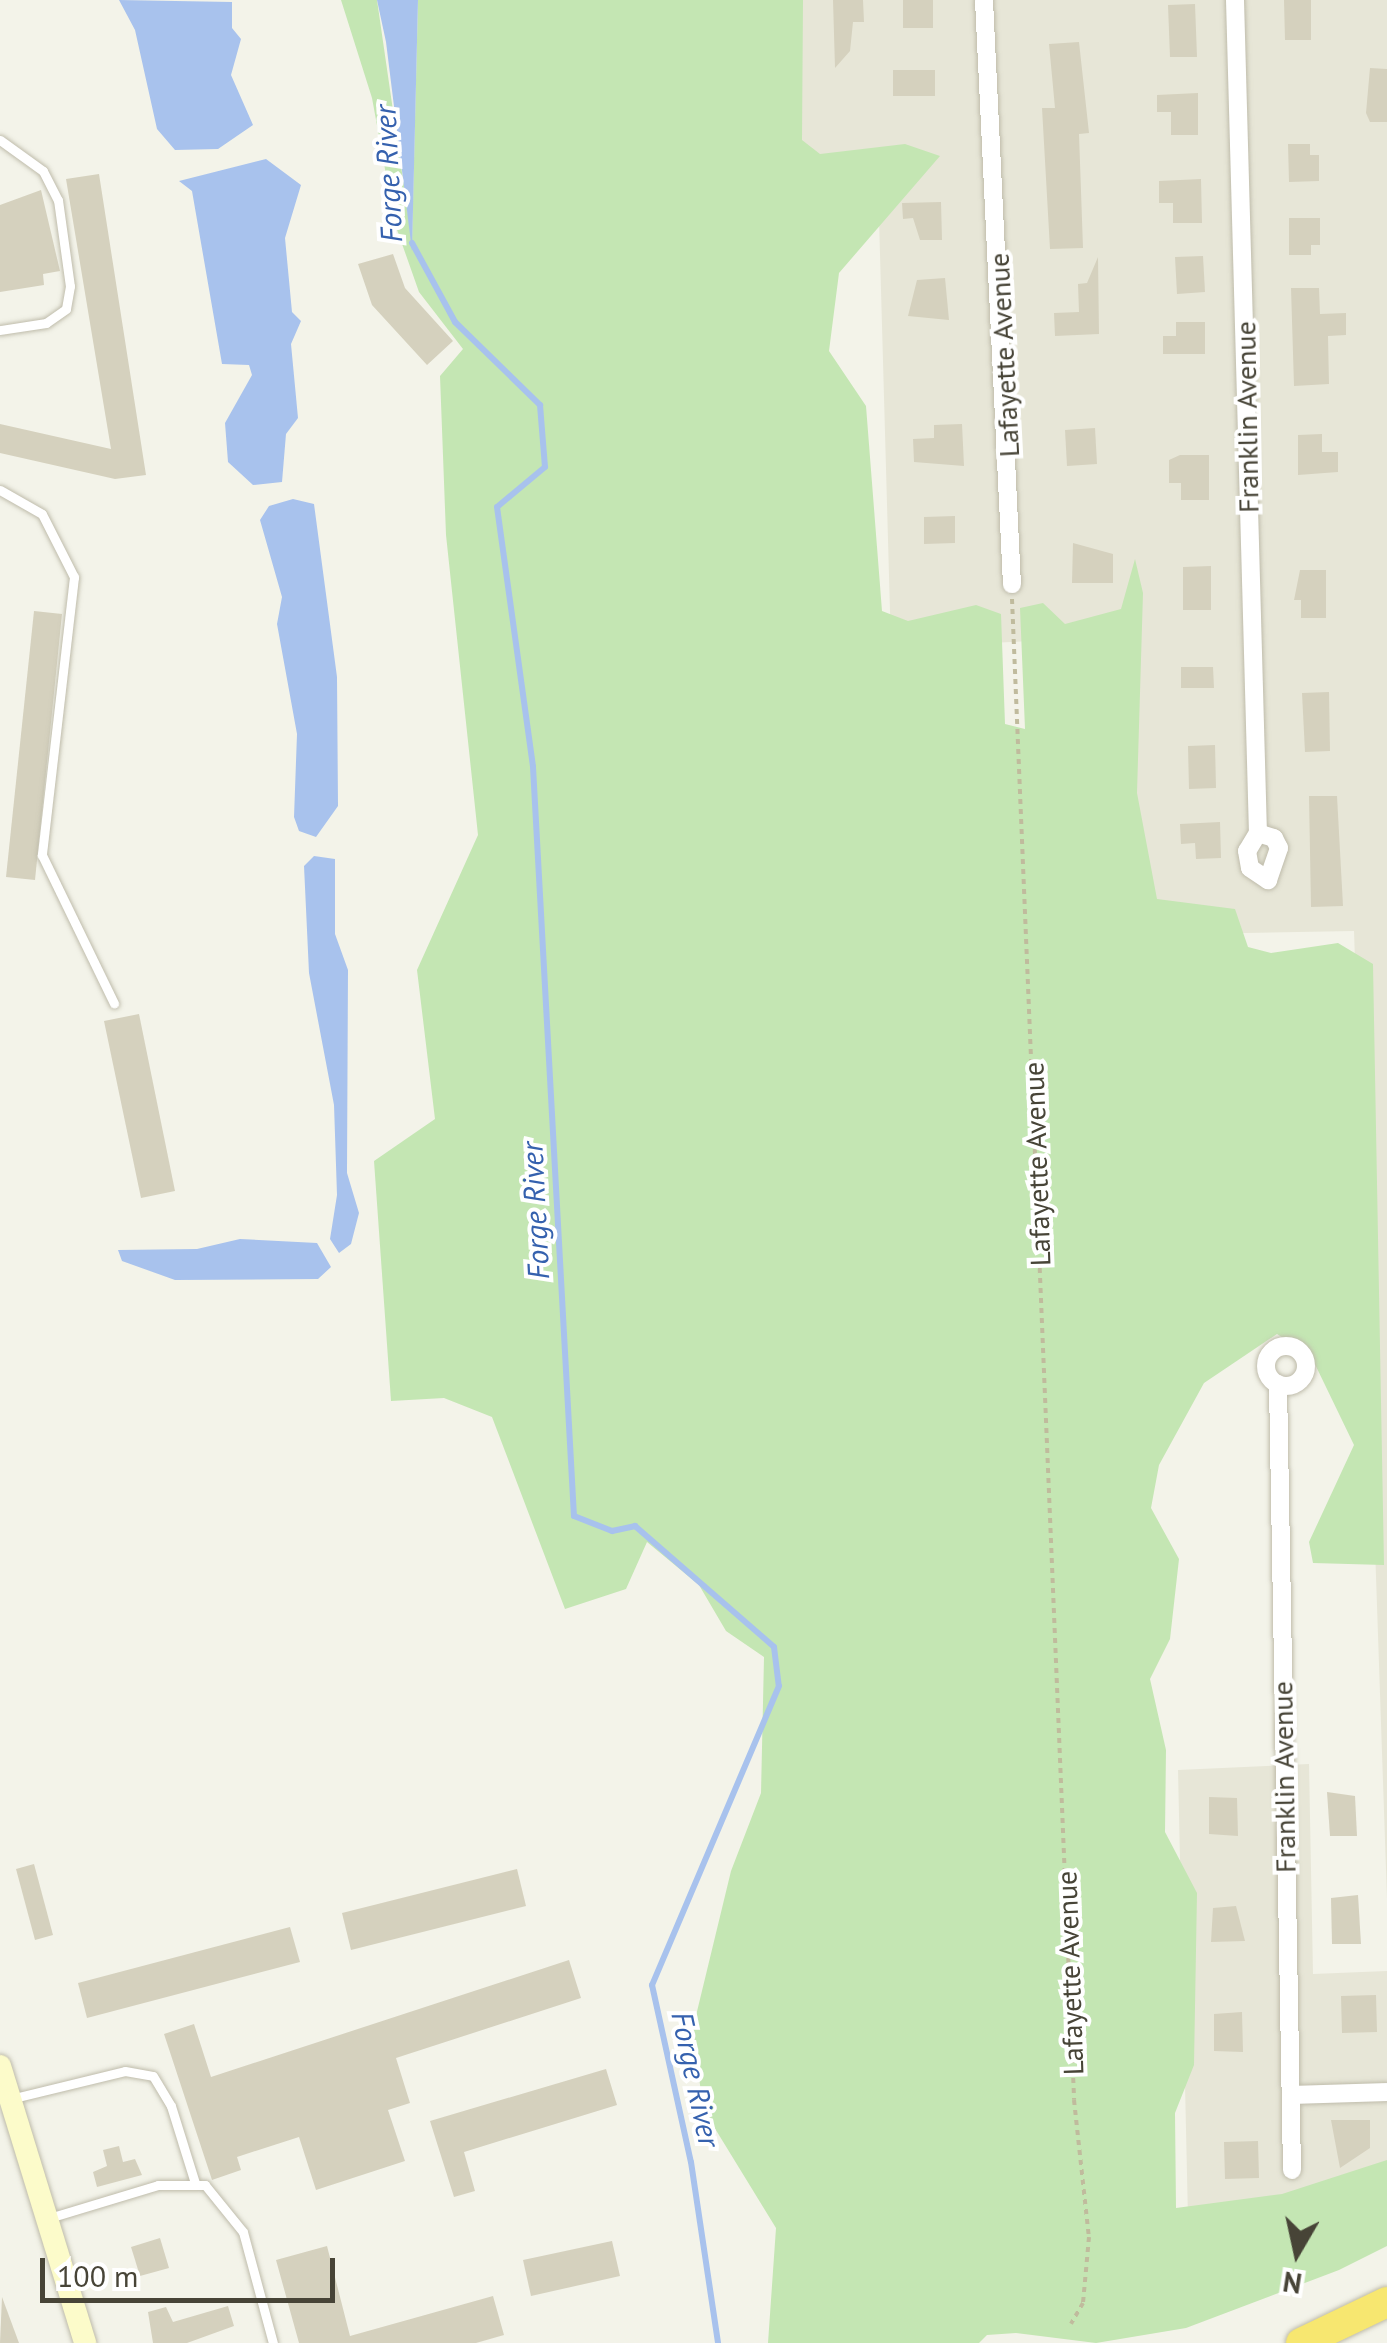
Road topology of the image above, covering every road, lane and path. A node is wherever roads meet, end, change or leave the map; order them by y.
1 (984, 0) edge
2 (1235, 0) edge
3 (0, 140) edge
4 (0, 330) edge
5 (0, 490) edge
6 (1012, 584) joint
7 (1258, 833) dead end
8 (114, 1004) dead end
9 (1278, 1384) dead end
10 (0, 2066) edge
11 (1387, 2092) edge
12 (1292, 2095) junction
13 (10, 2099) junction
14 (1292, 2170) dead end
15 (195, 2182) junction
16 (45, 2219) junction
17 (1387, 2302) edge
18 (1071, 2324) dead end
19 (85, 2343) edge
20 (272, 2343) edge
21 (1301, 2343) edge

1 - 6 street, Lafayette Avenue
2 - 7 street, Franklin Avenue
3 - 4 lane
5 - 8 lane
6 - 18 path, Lafayette Avenue
9 - 12 street, Franklin Avenue
10 - 13 street
11 - 12 street
12 - 14 street, Franklin Avenue
13 - 15 lane
13 - 16 street
15 - 16 lane
15 - 20 lane
16 - 19 street
17 - 21 highway

